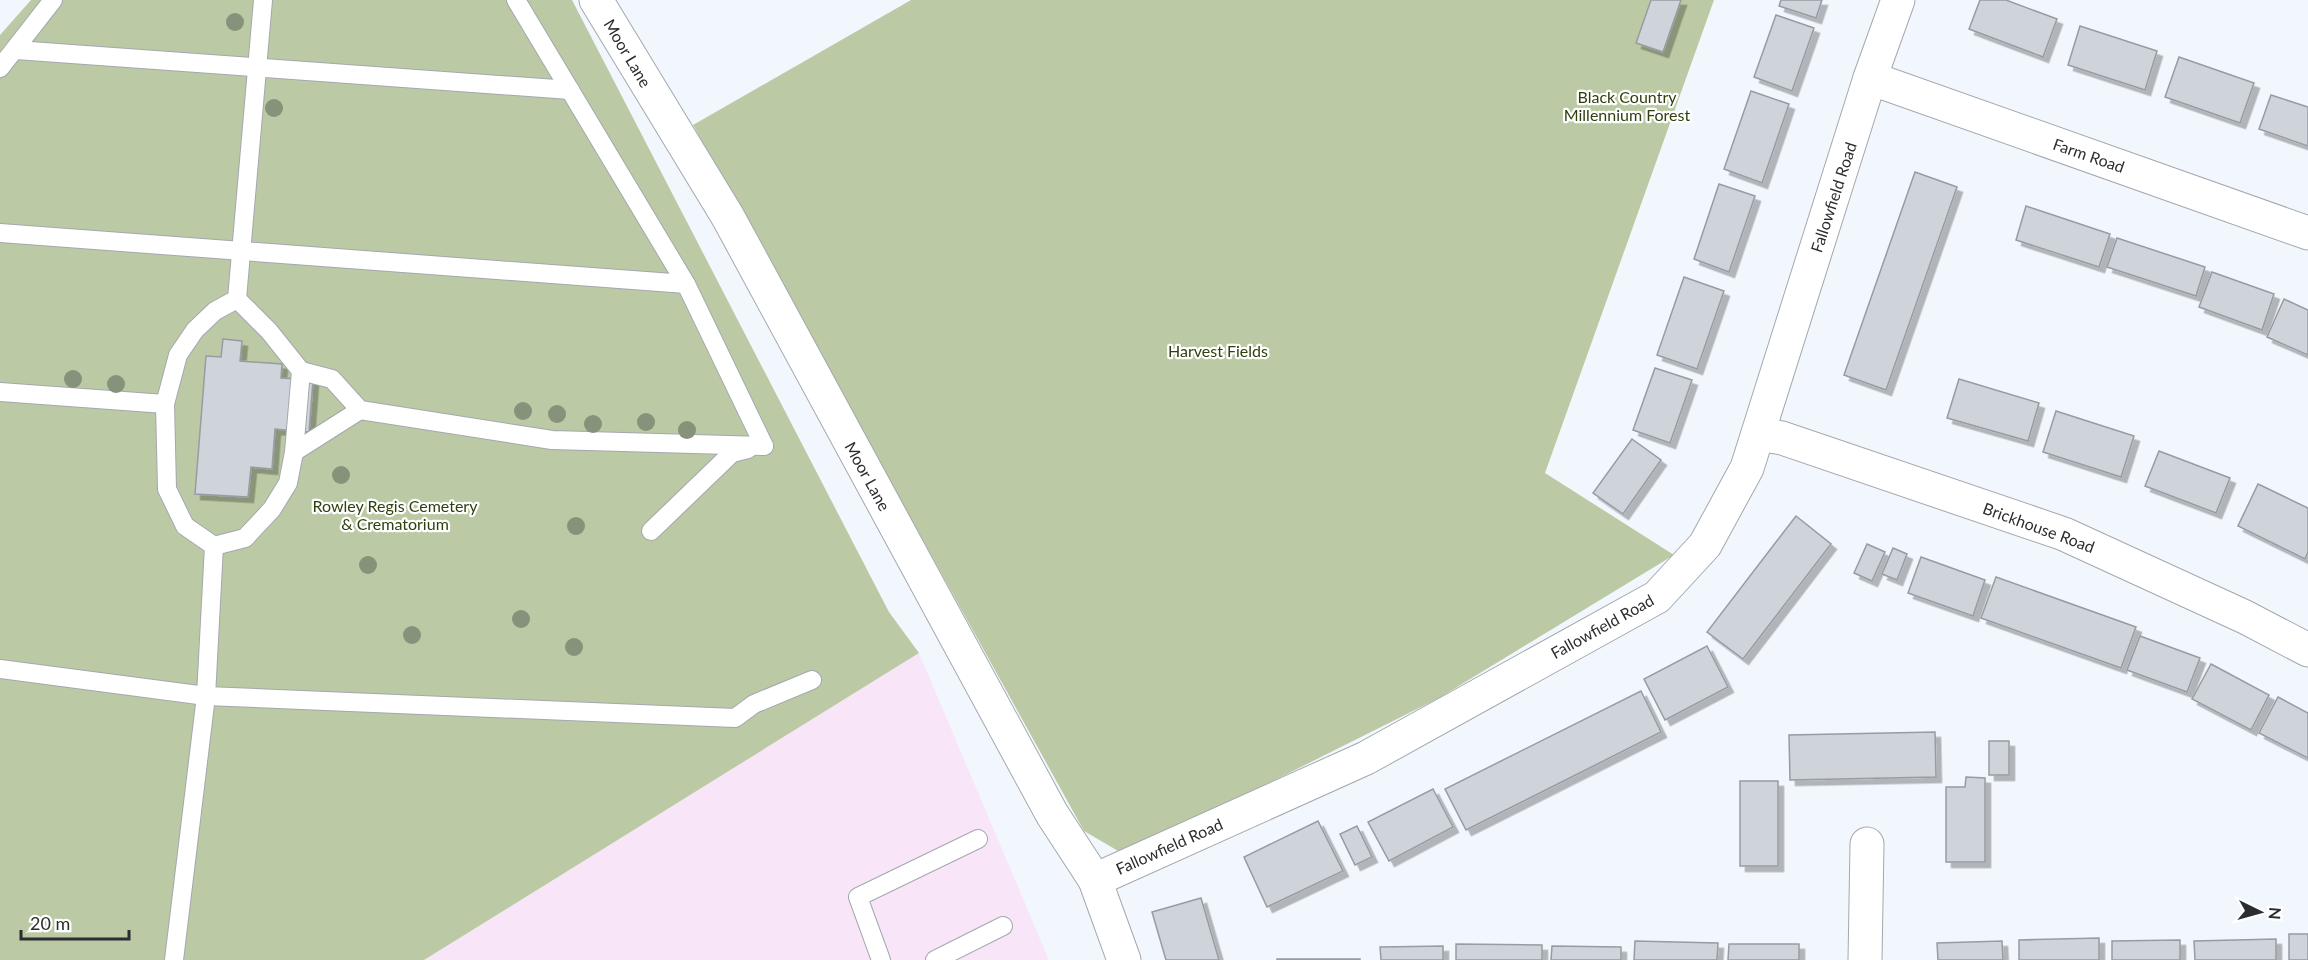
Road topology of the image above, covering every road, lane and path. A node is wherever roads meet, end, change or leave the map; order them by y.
1 (53, 0) edge
2 (263, 0) edge
3 (516, 0) edge
4 (596, 0) edge
5 (1898, 0) edge
6 (16, 50) junction
7 (257, 67) junction
8 (0, 68) edge
9 (1870, 78) junction
10 (570, 90) junction
11 (0, 233) edge
12 (2308, 233) edge
13 (241, 251) junction
14 (686, 284) junction
15 (237, 299) junction
16 (301, 371) junction
17 (0, 392) edge
18 (165, 404) junction
19 (360, 410) junction
20 (1758, 434) junction
21 (764, 446) junction
22 (294, 452) junction
23 (651, 531) dead end
24 (214, 546) junction
25 (2308, 650) edge
26 (0, 669) edge
27 (812, 680) dead end
28 (206, 696) junction
29 (978, 839) dead end
30 (1867, 844) dead end
31 (1095, 880) junction
32 (1003, 926) dead end
33 (174, 960) edge
34 (881, 960) edge
35 (935, 960) edge
36 (1124, 960) edge
37 (1865, 960) edge

1 - 6 lane
2 - 7 lane
3 - 10 lane
4 - 31 street, Moor Lane
5 - 9 street, Fallowfield Road
6 - 7 lane
6 - 8 lane
7 - 10 lane
7 - 13 lane
9 - 12 street, Farm Road
9 - 20 street, Fallowfield Road
10 - 14 lane
11 - 13 lane
13 - 14 lane
13 - 15 lane
14 - 21 lane
15 - 16 lane
15 - 18 lane
16 - 19 lane
16 - 22 lane
17 - 18 lane
18 - 24 lane
19 - 21 lane
19 - 22 lane
20 - 25 street, Brickhouse Road
20 - 31 street, Fallowfield Road
21 - 23 lane
22 - 24 lane
24 - 28 lane
26 - 28 lane
27 - 28 lane
28 - 33 lane
29 - 34 lane
30 - 37 street
31 - 36 street, Moor Lane
32 - 35 lane

